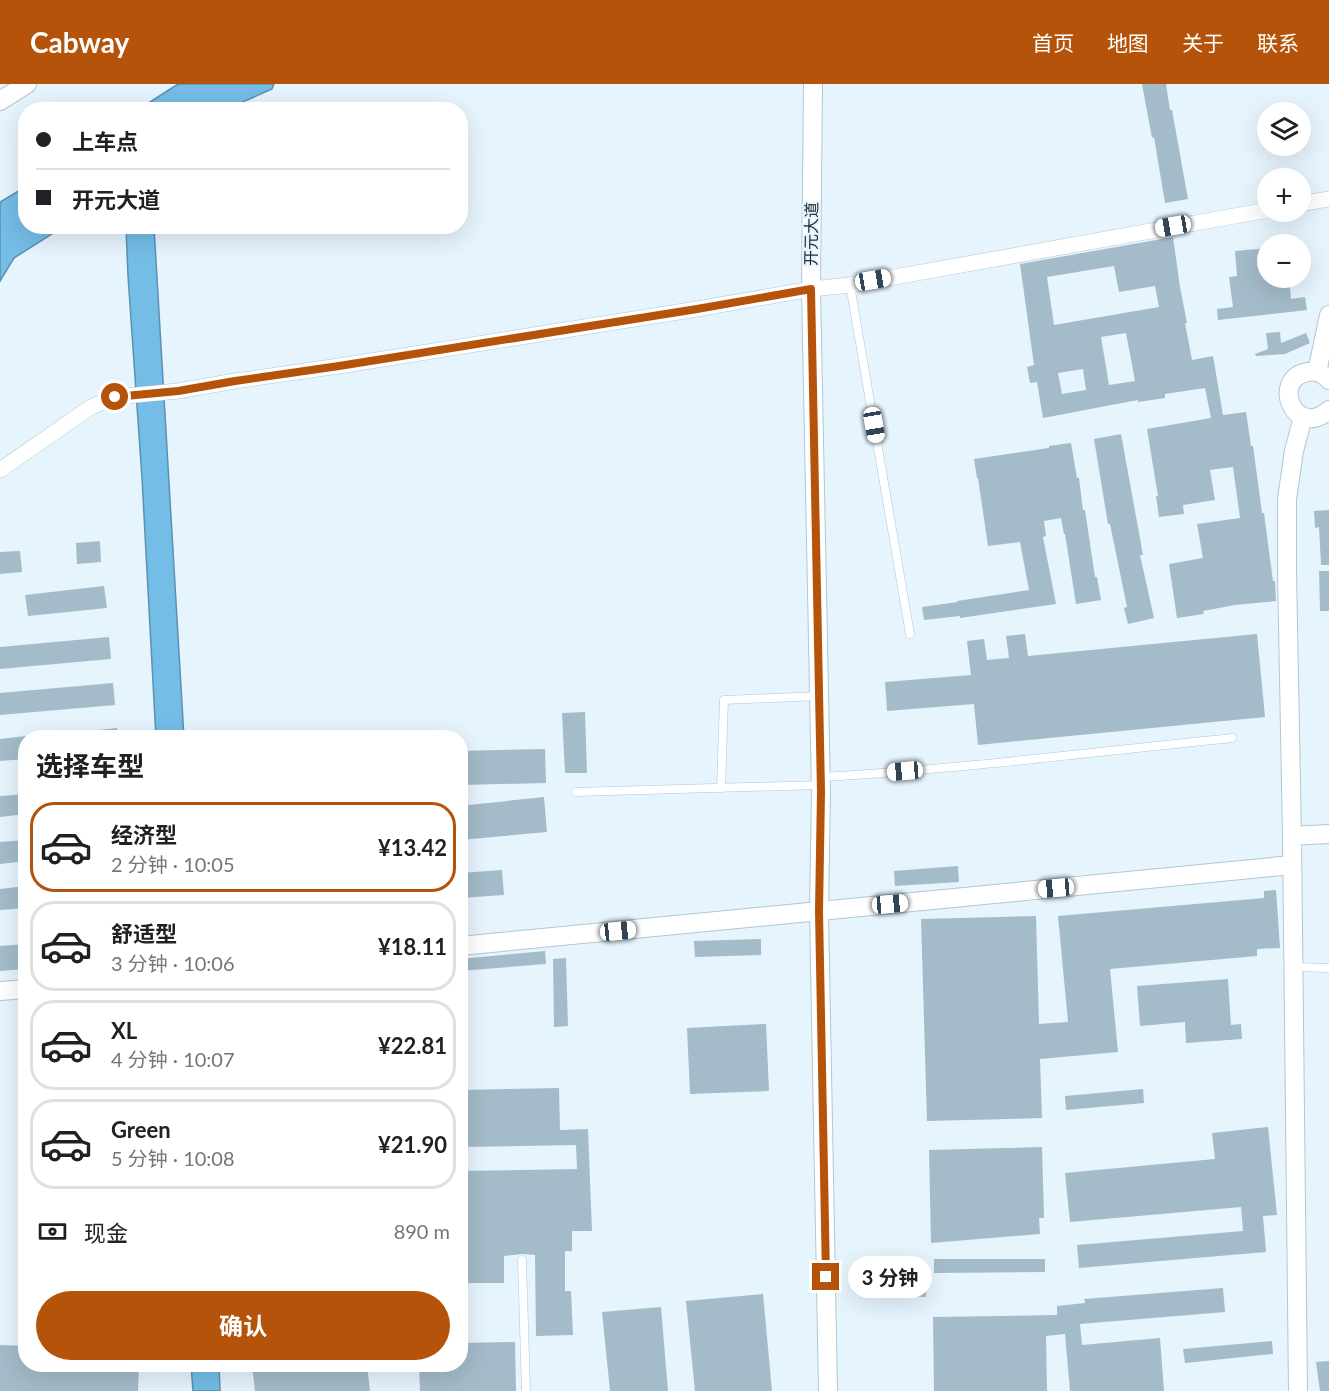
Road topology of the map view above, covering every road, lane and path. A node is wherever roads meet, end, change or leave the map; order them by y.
1 (27, 84) edge
2 (813, 84) edge
3 (0, 101) edge
4 (1329, 199) edge
5 (1311, 202) edge
6 (1257, 212) edge
7 (850, 285) junction
8 (811, 289) junction
9 (1329, 315) edge
10 (1323, 376) edge
11 (1329, 410) edge
12 (1303, 417) junction
13 (0, 470) edge
14 (910, 634) dead end
15 (819, 696) junction
16 (1232, 738) dead end
17 (820, 781) junction
18 (721, 788) junction
19 (576, 792) dead end
20 (1329, 834) edge
21 (1292, 836) junction
22 (1292, 865) junction
23 (819, 911) junction
24 (468, 945) edge
25 (1293, 966) junction
26 (1329, 968) edge
27 (18, 990) edge
28 (0, 991) edge
29 (522, 1260) dead end
30 (526, 1391) edge
31 (828, 1391) edge
32 (1298, 1391) edge

1 - 3 street
2 - 8 street, 开元大道
4 - 5 street
6 - 7 street
7 - 8 street
7 - 14 lane
8 - 13 street
8 - 15 street, 开元大道
9 - 10 street
10 - 12 street
11 - 12 street
12 - 21 street
15 - 17 street, 开元大道
15 - 18 lane
16 - 17 lane
17 - 18 lane
17 - 23 street, 开元大道
18 - 19 lane
20 - 21 street
21 - 22 street
22 - 23 street
22 - 25 street
23 - 24 street
23 - 31 street, 开元大道
25 - 26 lane
25 - 32 street
27 - 28 street
29 - 30 lane

